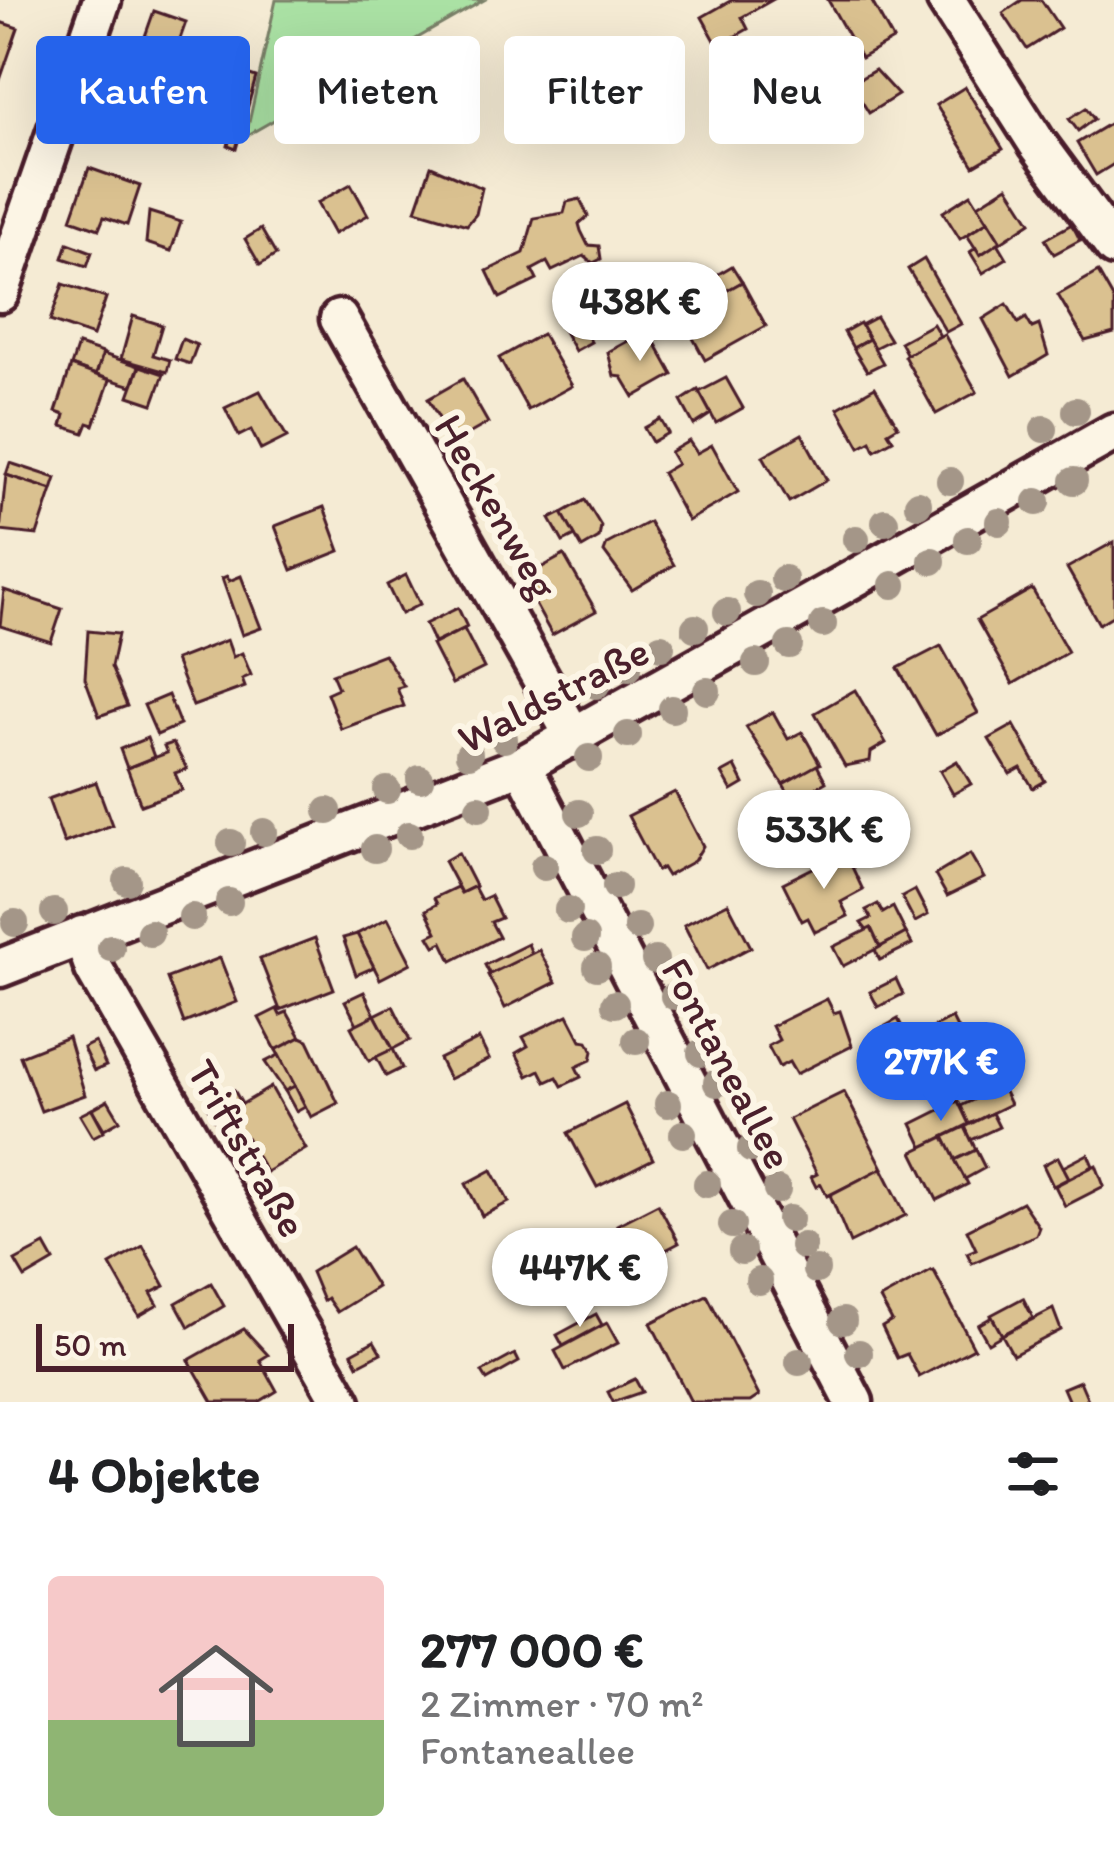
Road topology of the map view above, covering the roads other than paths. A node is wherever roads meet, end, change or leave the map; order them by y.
1 (102, 0) edge
2 (946, 0) edge
3 (1114, 247) edge
4 (0, 293) edge
5 (339, 319) dead end
6 (1114, 432) edge
7 (575, 739) junction
8 (522, 765) junction
9 (82, 935) junction
10 (0, 968) edge
11 (342, 1402) edge
12 (854, 1402) edge

1 - 4 street
2 - 3 street
5 - 7 street, Heckenweg
6 - 7 street, Waldstraße
7 - 8 street, Waldstraße
8 - 9 street, Waldstraße
8 - 12 street, Fontaneallee
9 - 10 street, Waldstraße
9 - 11 street, Triftstraße

